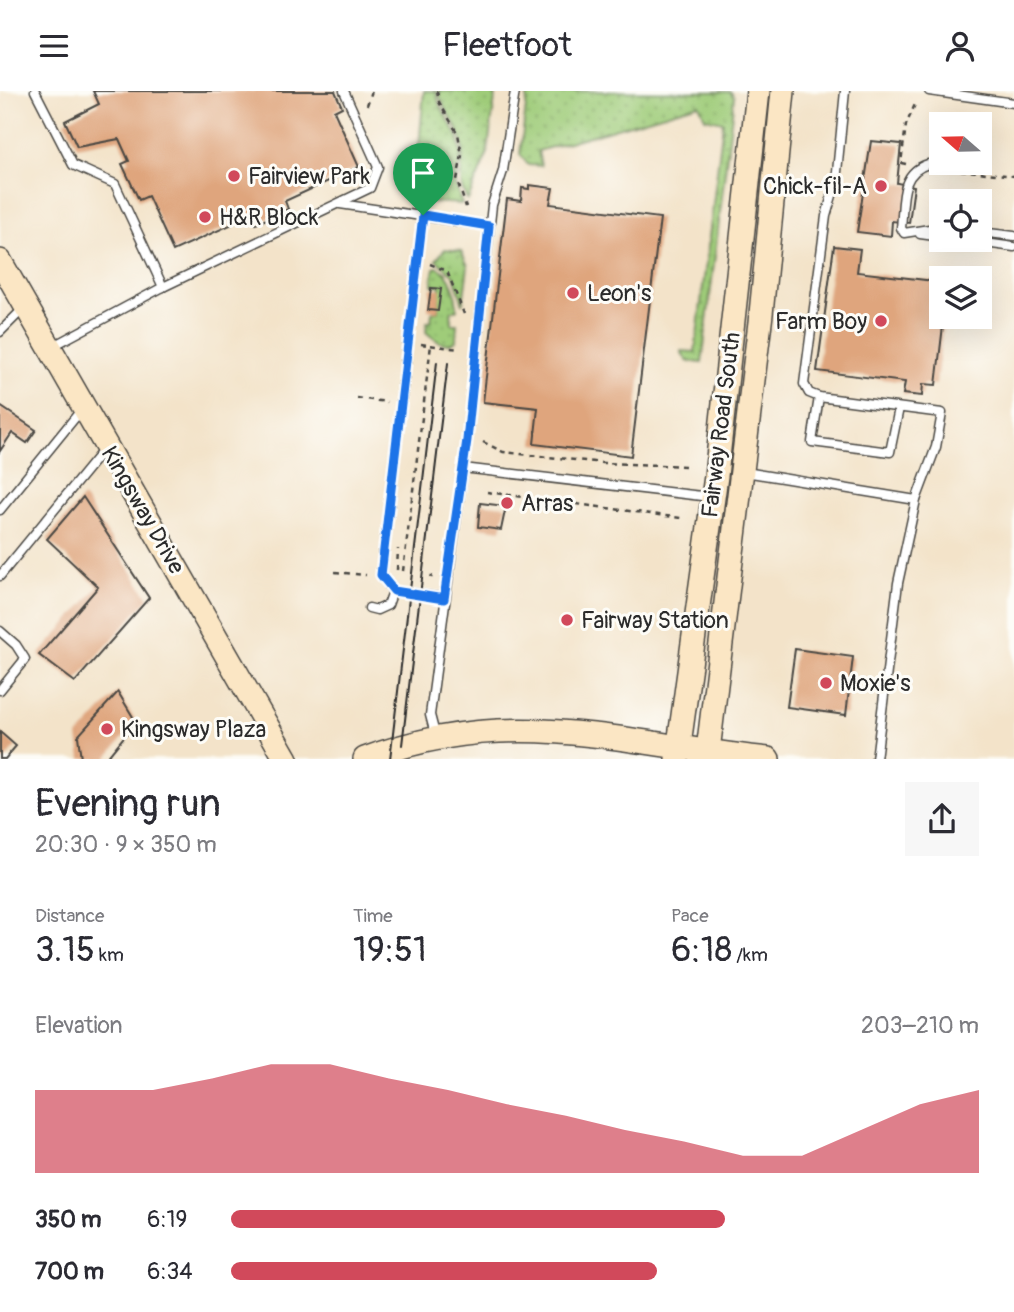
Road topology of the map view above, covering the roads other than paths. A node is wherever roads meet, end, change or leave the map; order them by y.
1 (35, 91) edge
2 (344, 91) edge
3 (515, 91) edge
4 (758, 91) edge
5 (783, 91) edge
6 (845, 91) edge
7 (929, 91) edge
8 (953, 92) edge
9 (1014, 103) edge
10 (928, 164) dead end
11 (340, 204) junction
12 (423, 215) junction
13 (489, 226) junction
14 (929, 230) edge
15 (915, 233) junction
16 (992, 233) edge
17 (929, 235) edge
18 (1014, 236) edge
19 (992, 244) edge
20 (1014, 247) edge
21 (0, 261) edge
22 (163, 288) junction
23 (26, 306) junction
24 (0, 332) edge
25 (50, 347) junction
26 (819, 397) junction
27 (84, 407) junction
28 (899, 408) junction
29 (107, 446) junction
30 (463, 468) junction
31 (742, 472) junction
32 (713, 497) junction
33 (916, 500) junction
34 (0, 510) edge
35 (0, 576) edge
36 (394, 591) junction
37 (444, 599) junction
38 (369, 608) dead end
39 (0, 631) edge
40 (0, 690) edge
41 (436, 738) junction
42 (678, 753) edge
43 (707, 755) edge
44 (286, 759) edge
45 (365, 759) edge
46 (768, 759) edge
47 (876, 759) edge

1 - 22 lane
2 - 11 lane
3 - 13 lane
4 - 32 main road, Fairway Road South
5 - 31 main road, Fairway Road South
6 - 26 lane
7 - 8 lane
8 - 9 lane
10 - 15 lane
11 - 12 lane
11 - 22 lane
12 - 13 lane
12 - 36 lane
13 - 30 lane
14 - 15 lane
15 - 17 lane
16 - 18 lane
19 - 20 lane
21 - 23 main road, Kingsway Drive
22 - 25 lane
23 - 24 lane
23 - 25 main road, Kingsway Drive
25 - 27 main road, Kingsway Drive
26 - 28 lane
26 - 28 lane
27 - 29 main road, Kingsway Drive
27 - 34 lane
28 - 33 lane
29 - 35 lane
29 - 44 main road, Kingsway Drive
30 - 32 lane
30 - 37 lane
31 - 33 lane
31 - 43 main road, Fairway Road South
32 - 42 main road, Fairway Road South
33 - 47 lane
36 - 37 lane
36 - 38 lane
37 - 41 lane
39 - 40 lane
41 - 42 main road
41 - 45 main road
42 - 43 main road
43 - 46 main road

